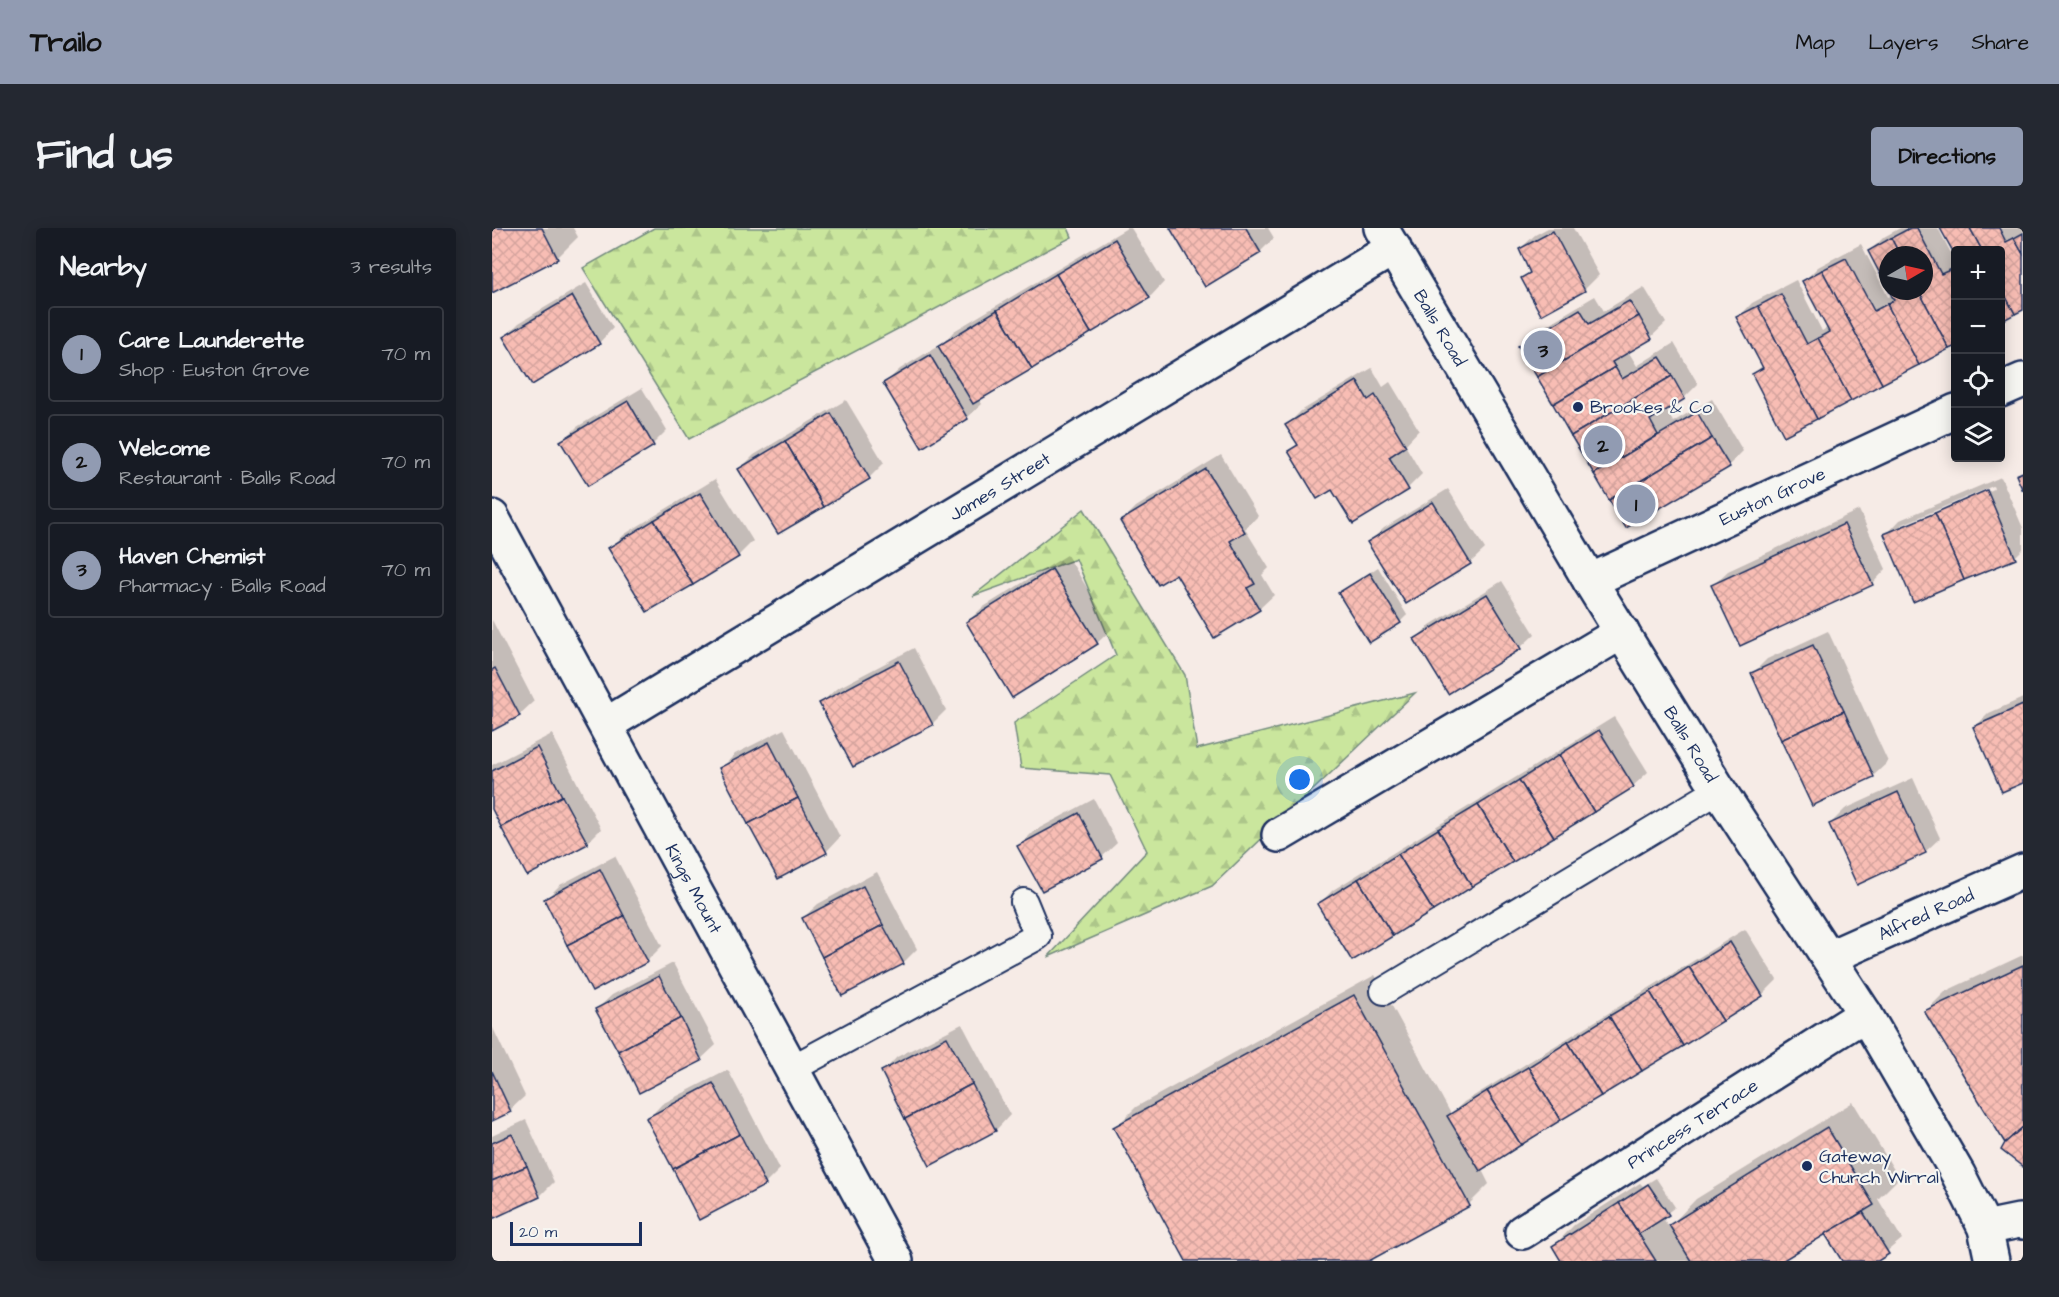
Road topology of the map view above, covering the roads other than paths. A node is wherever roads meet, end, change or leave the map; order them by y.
1 (1388, 238) edge
2 (2023, 380) edge
3 (2005, 388) edge
4 (1951, 413) edge
5 (492, 517) edge
6 (1590, 581) junction
7 (1622, 632) junction
8 (607, 724) junction
9 (1719, 790) junction
10 (1279, 835) dead end
11 (2023, 871) edge
12 (1024, 902) dead end
13 (1830, 957) junction
14 (1384, 991) dead end
15 (1865, 1014) junction
16 (793, 1068) junction
17 (2023, 1222) edge
18 (1985, 1228) junction
19 (1522, 1232) dead end
20 (896, 1261) edge
21 (1992, 1261) edge

1 - 6 street, Balls Road
1 - 8 street, James Street
2 - 3 street
4 - 6 street, Euston Grove
5 - 8 street, Kings Mount
6 - 7 street, Balls Road
7 - 9 street, Balls Road
7 - 10 street
8 - 16 street, Kings Mount
9 - 13 street, Balls Road
9 - 14 lane
11 - 13 street, Alfred Road
12 - 16 lane
13 - 15 street, Balls Road
15 - 18 street, Balls Road
15 - 19 street, Princess Terrace
16 - 20 street, Kings Mount
17 - 18 street
18 - 21 street, Balls Road

